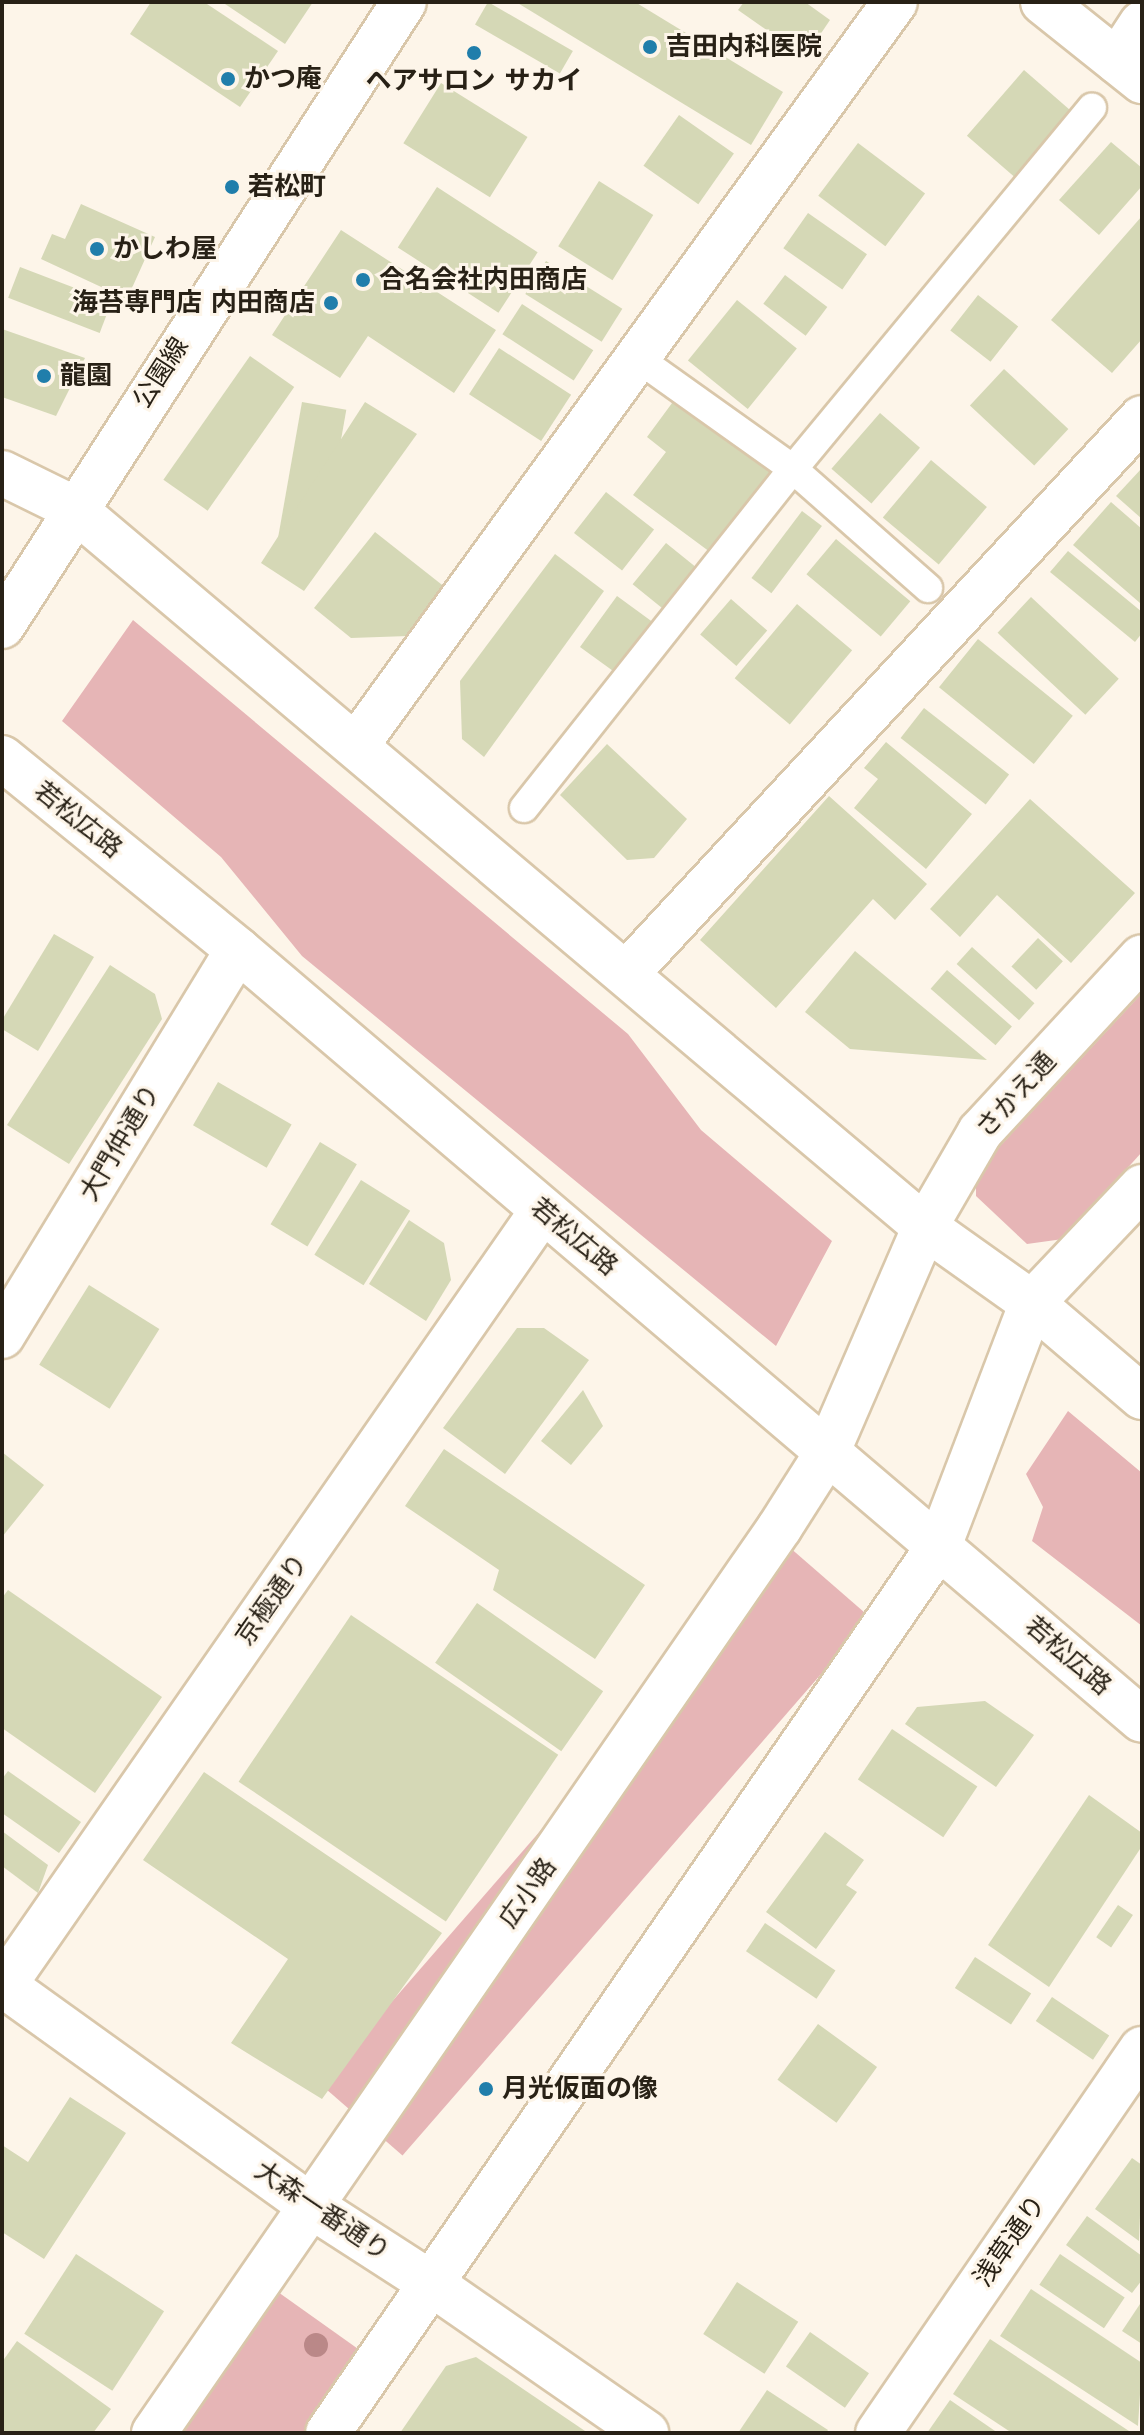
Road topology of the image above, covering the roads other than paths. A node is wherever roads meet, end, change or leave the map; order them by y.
1 (404, 2) edge
2 (895, 2) edge
3 (1043, 2) edge
4 (1142, 23) edge
5 (1130, 71) edge
6 (1092, 108) dead end
7 (636, 357) junction
8 (1142, 418) edge
9 (793, 469) junction
10 (2, 473) edge
11 (73, 508) junction
12 (928, 588) dead end
13 (2, 626) edge
14 (358, 743) junction
15 (2, 758) edge
16 (524, 808) dead end
17 (238, 950) junction
18 (1142, 957) edge
19 (627, 973) junction
20 (1142, 1187) edge
21 (542, 1211) junction
22 (925, 1227) junction
23 (1032, 1303) junction
24 (2, 1336) edge
25 (876, 1338) joint
26 (1142, 1397) edge
27 (827, 1453) junction
28 (939, 1546) junction
29 (1142, 1720) edge
30 (3, 1986) edge
31 (1142, 2049) edge
32 (311, 2206) junction
33 (432, 2284) junction
34 (154, 2433) edge
35 (328, 2433) edge
36 (646, 2433) edge
37 (878, 2433) edge

1 - 11 street, 公園線
2 - 7 street
3 - 5 street
4 - 5 street
6 - 9 lane
7 - 9 lane
7 - 14 street
8 - 19 street
9 - 12 lane
9 - 16 lane
10 - 11 street
11 - 13 street, 公園線
11 - 14 street
14 - 19 street
15 - 17 street, 若松広路
17 - 21 street, 若松広路
17 - 24 street, 大門仲通り
18 - 22 street, さかえ通
19 - 22 street
20 - 23 street
21 - 27 street, 若松広路
21 - 30 street, 京極通り
22 - 23 street
22 - 25 street, さかえ通
23 - 26 street
23 - 28 street
25 - 27 street, 広小路
27 - 28 street, 若松広路
27 - 32 street, 広小路
28 - 29 street, 若松広路
28 - 33 street
30 - 32 street, 大森一番通り
31 - 37 street, 浅草通り
32 - 33 street, 大森一番通り
32 - 34 street, 広小路
33 - 35 street
33 - 36 street, 大森一番通り

